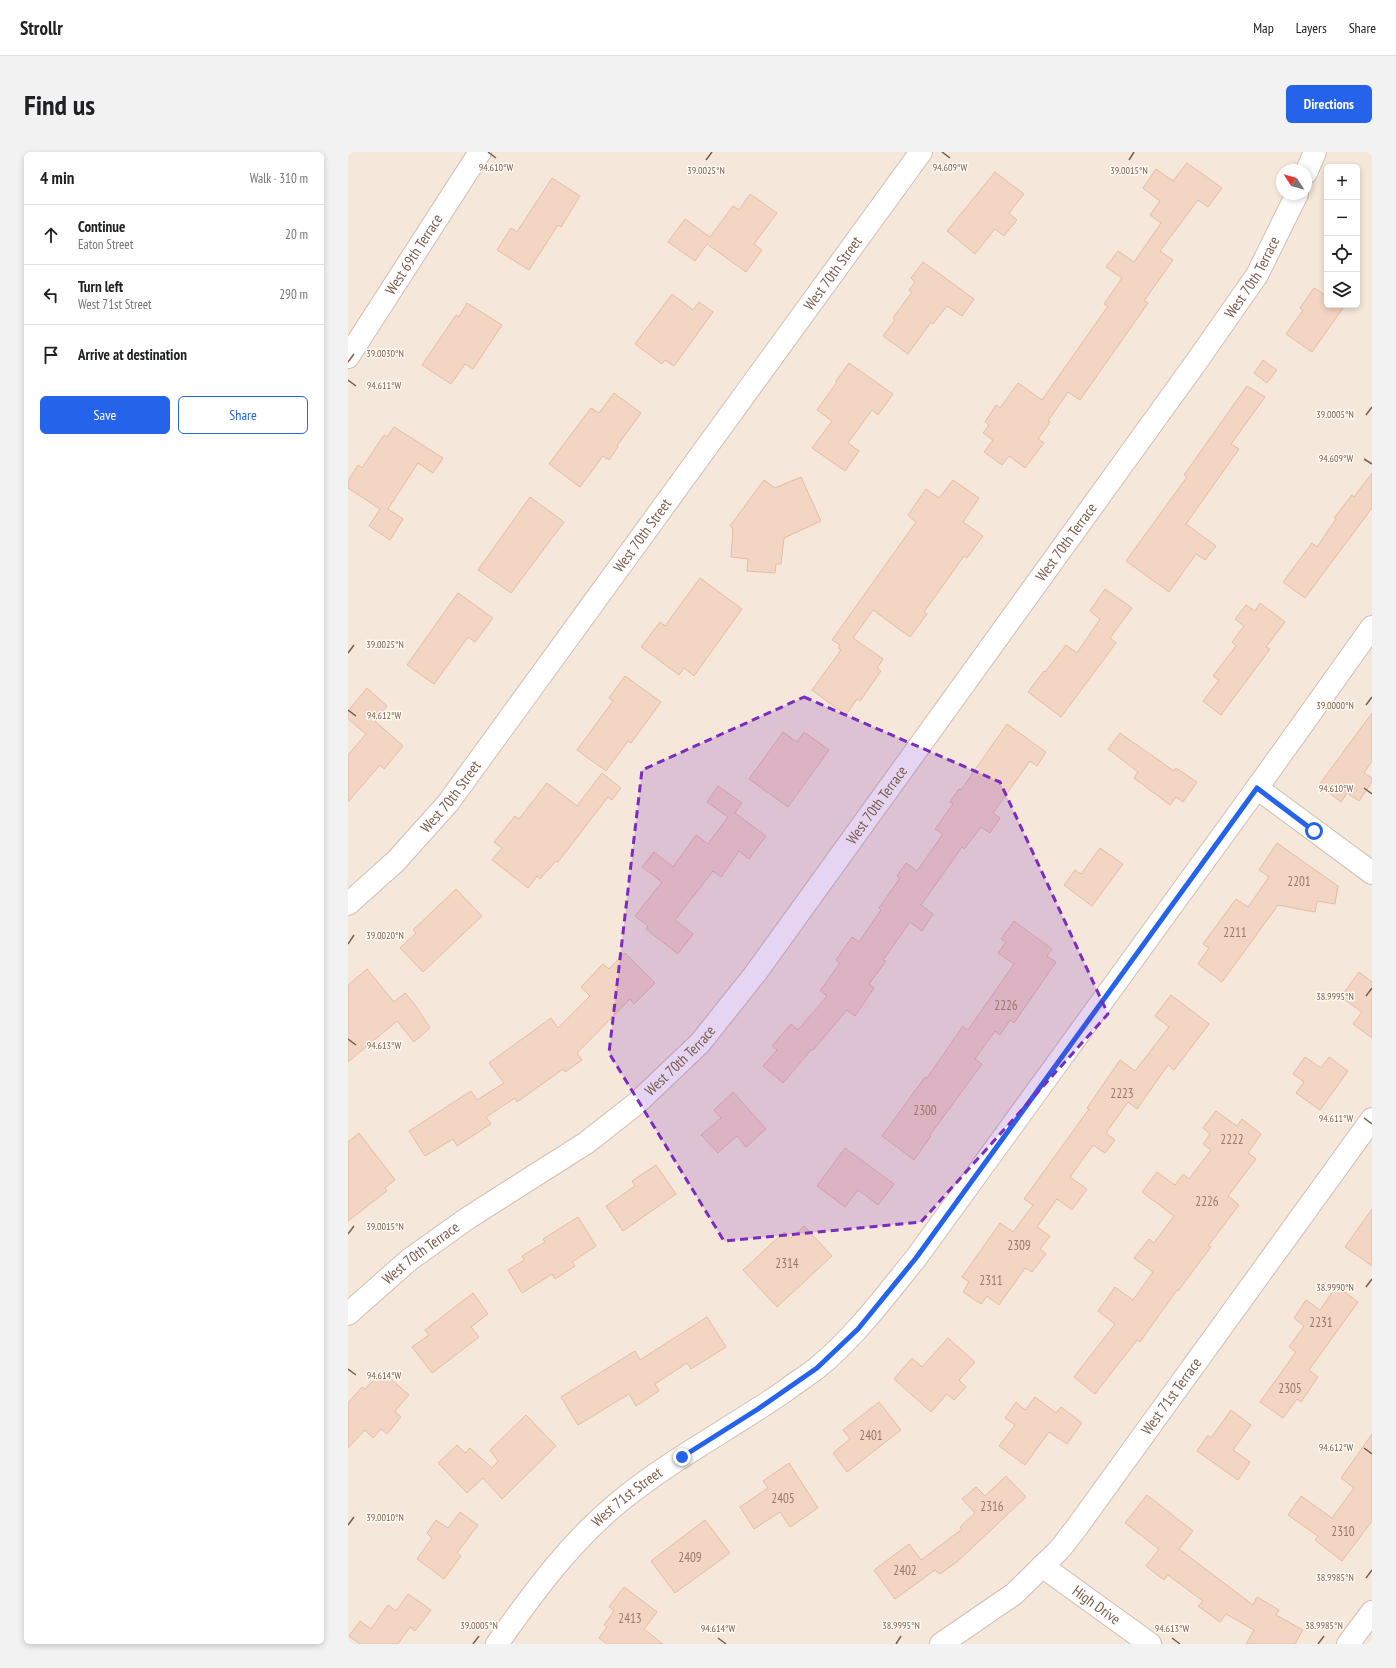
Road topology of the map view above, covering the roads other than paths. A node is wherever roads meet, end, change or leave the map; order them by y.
1 (480, 152) edge
2 (921, 152) edge
3 (1315, 152) edge
4 (1310, 164) edge
5 (1294, 200) edge
6 (348, 357) edge
7 (1372, 627) edge
8 (1257, 788) junction
9 (1372, 873) edge
10 (348, 904) edge
11 (1372, 1120) edge
12 (348, 1314) edge
13 (1042, 1566) junction
14 (1372, 1612) edge
15 (497, 1644) edge
16 (941, 1644) edge
17 (1150, 1644) edge
18 (1348, 1644) edge

1 - 6 street, West 69th Terrace
2 - 10 street, West 70th Street
3 - 4 street
5 - 12 street, West 70th Terrace
7 - 8 street, West 71st Street
8 - 9 street
8 - 15 street, West 71st Street
11 - 13 street, West 71st Terrace
13 - 16 street, West 71st Terrace
13 - 17 street, High Drive
14 - 18 street

